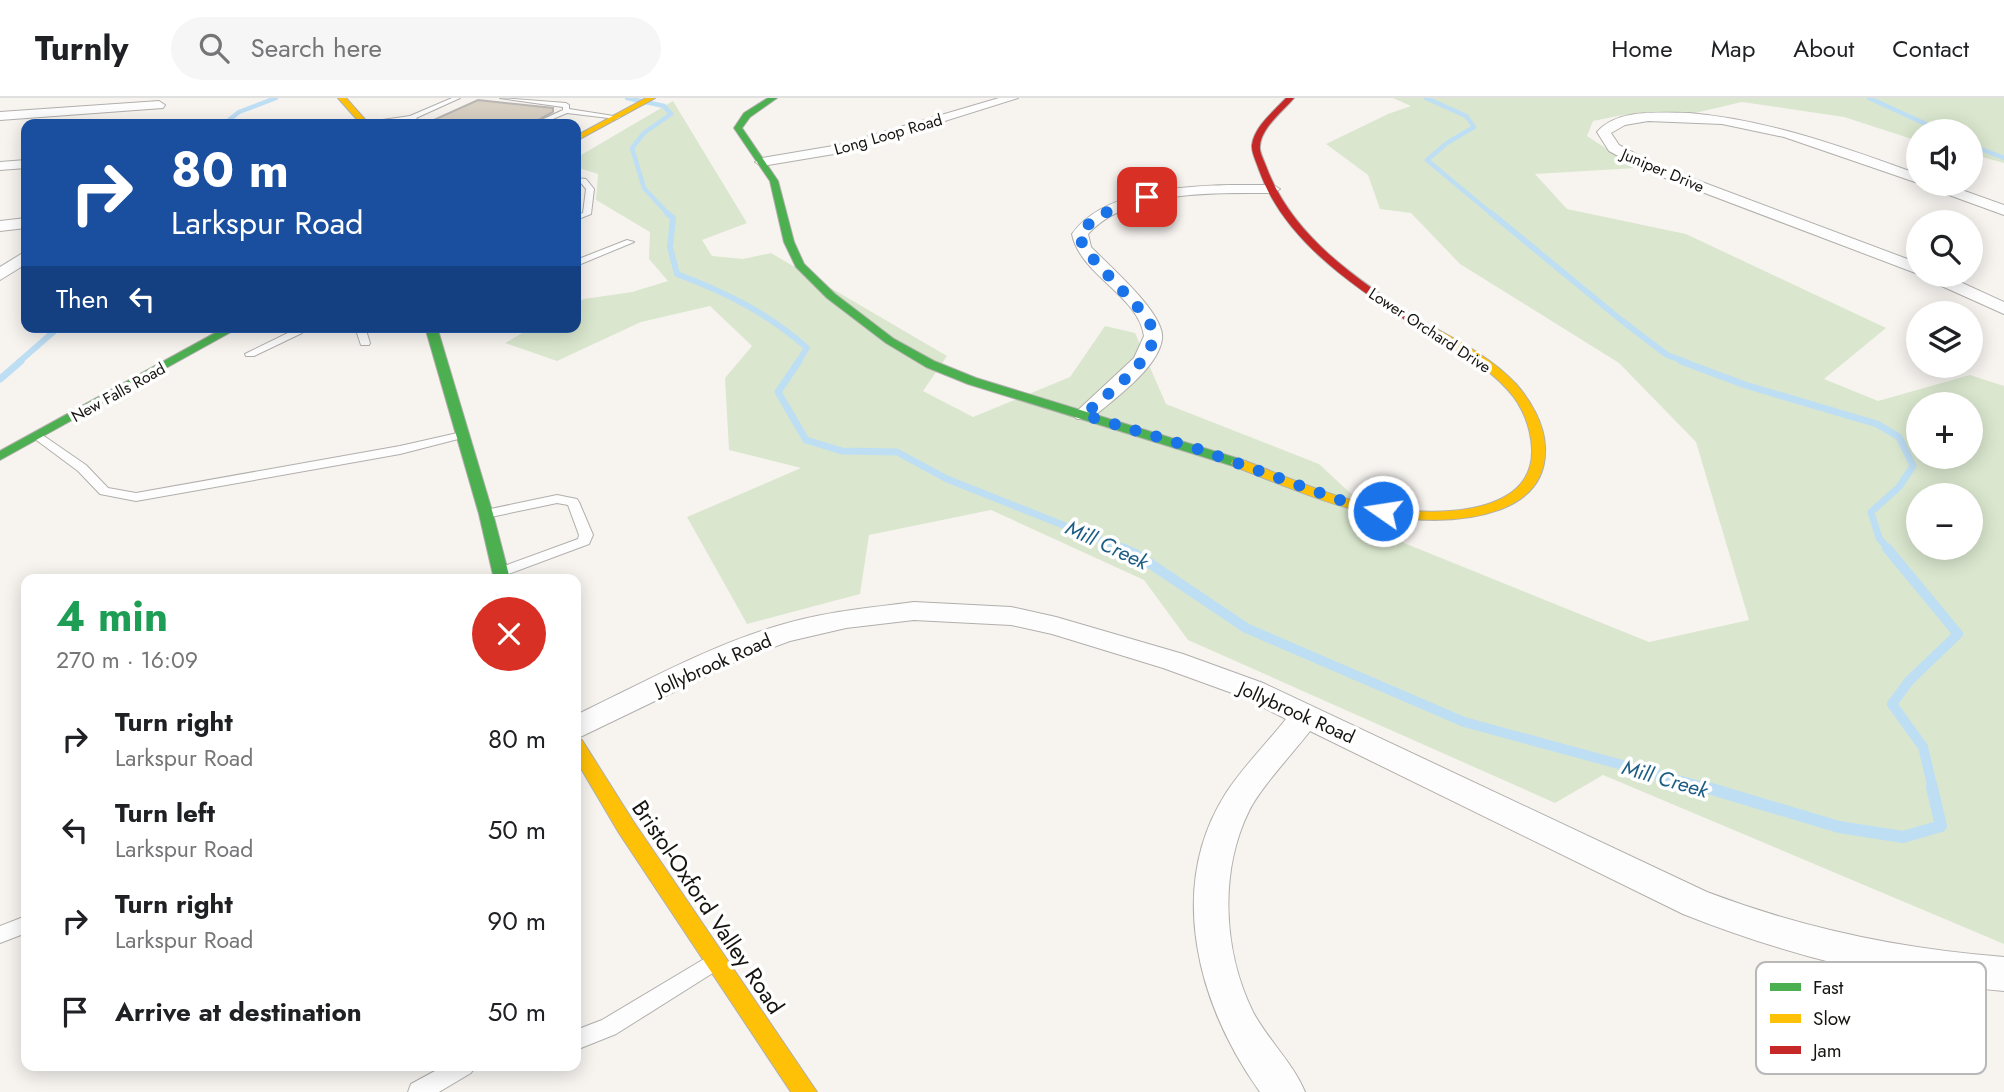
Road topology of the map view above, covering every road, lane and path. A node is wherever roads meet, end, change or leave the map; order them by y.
1 (342, 98) edge
2 (457, 98) edge
3 (503, 98) edge
4 (651, 98) edge
5 (773, 98) edge
6 (1012, 98) edge
7 (1290, 98) edge
8 (162, 102) edge
9 (566, 108) junction
10 (0, 116) edge
11 (617, 117) junction
12 (411, 118) joint
13 (148, 119) edge
14 (361, 119) edge
15 (403, 119) edge
16 (545, 119) edge
17 (581, 136) edge
18 (762, 162) junction
19 (21, 164) edge
20 (0, 166) edge
21 (1906, 174) edge
22 (581, 181) edge
23 (1273, 189) junction
24 (1967, 196) edge
25 (2004, 209) edge
26 (581, 216) edge
27 (21, 224) edge
28 (0, 226) edge
29 (630, 242) dead end
30 (21, 260) edge
31 (581, 261) edge
32 (1906, 264) edge
33 (0, 275) edge
34 (1957, 287) edge
35 (2004, 309) edge
36 (224, 333) edge
37 (293, 333) edge
38 (362, 333) edge
39 (433, 333) edge
40 (365, 343) dead end
41 (250, 354) dead end
42 (1084, 415) junction
43 (462, 435) junction
44 (37, 436) junction
45 (0, 456) edge
46 (486, 514) junction
47 (501, 574) edge
48 (506, 574) edge
49 (1307, 714) junction
50 (581, 726) edge
51 (581, 752) edge
52 (21, 926) edge
53 (0, 935) edge
54 (716, 961) junction
55 (1887, 962) edge
56 (1986, 973) edge
57 (2004, 974) edge
58 (581, 1038) edge
59 (455, 1071) edge
60 (419, 1092) edge
61 (805, 1092) edge
62 (1285, 1092) edge

1 - 14 street
2 - 12 lane
3 - 9 lane
4 - 11 street
5 - 18 street, Lower Orchard Drive
6 - 18 street, Long Loop Road
7 - 23 street, Lower Orchard Drive
8 - 10 street
8 - 13 street
9 - 11 lane
9 - 16 lane
11 - 17 street
12 - 15 lane
18 - 42 street, Lower Orchard Drive
19 - 20 street
21 - 32 street, Juniper Drive
22 - 26 lane
23 - 42 street
23 - 42 street, Lower Orchard Drive
24 - 25 street
27 - 28 street
29 - 31 lane
30 - 33 street
34 - 35 street
36 - 44 street, New Falls Road
37 - 41 lane
38 - 40 lane
39 - 43 street
43 - 44 lane
43 - 46 street
44 - 45 street, New Falls Road
46 - 47 street
46 - 48 lane
49 - 50 street, Jollybrook Road
49 - 55 street, Jollybrook Road
49 - 62 street
51 - 54 street, Bristol-Oxford Valley Road
52 - 53 lane
54 - 58 lane
54 - 61 street, Bristol-Oxford Valley Road
56 - 57 street, Jollybrook Road
59 - 60 lane

